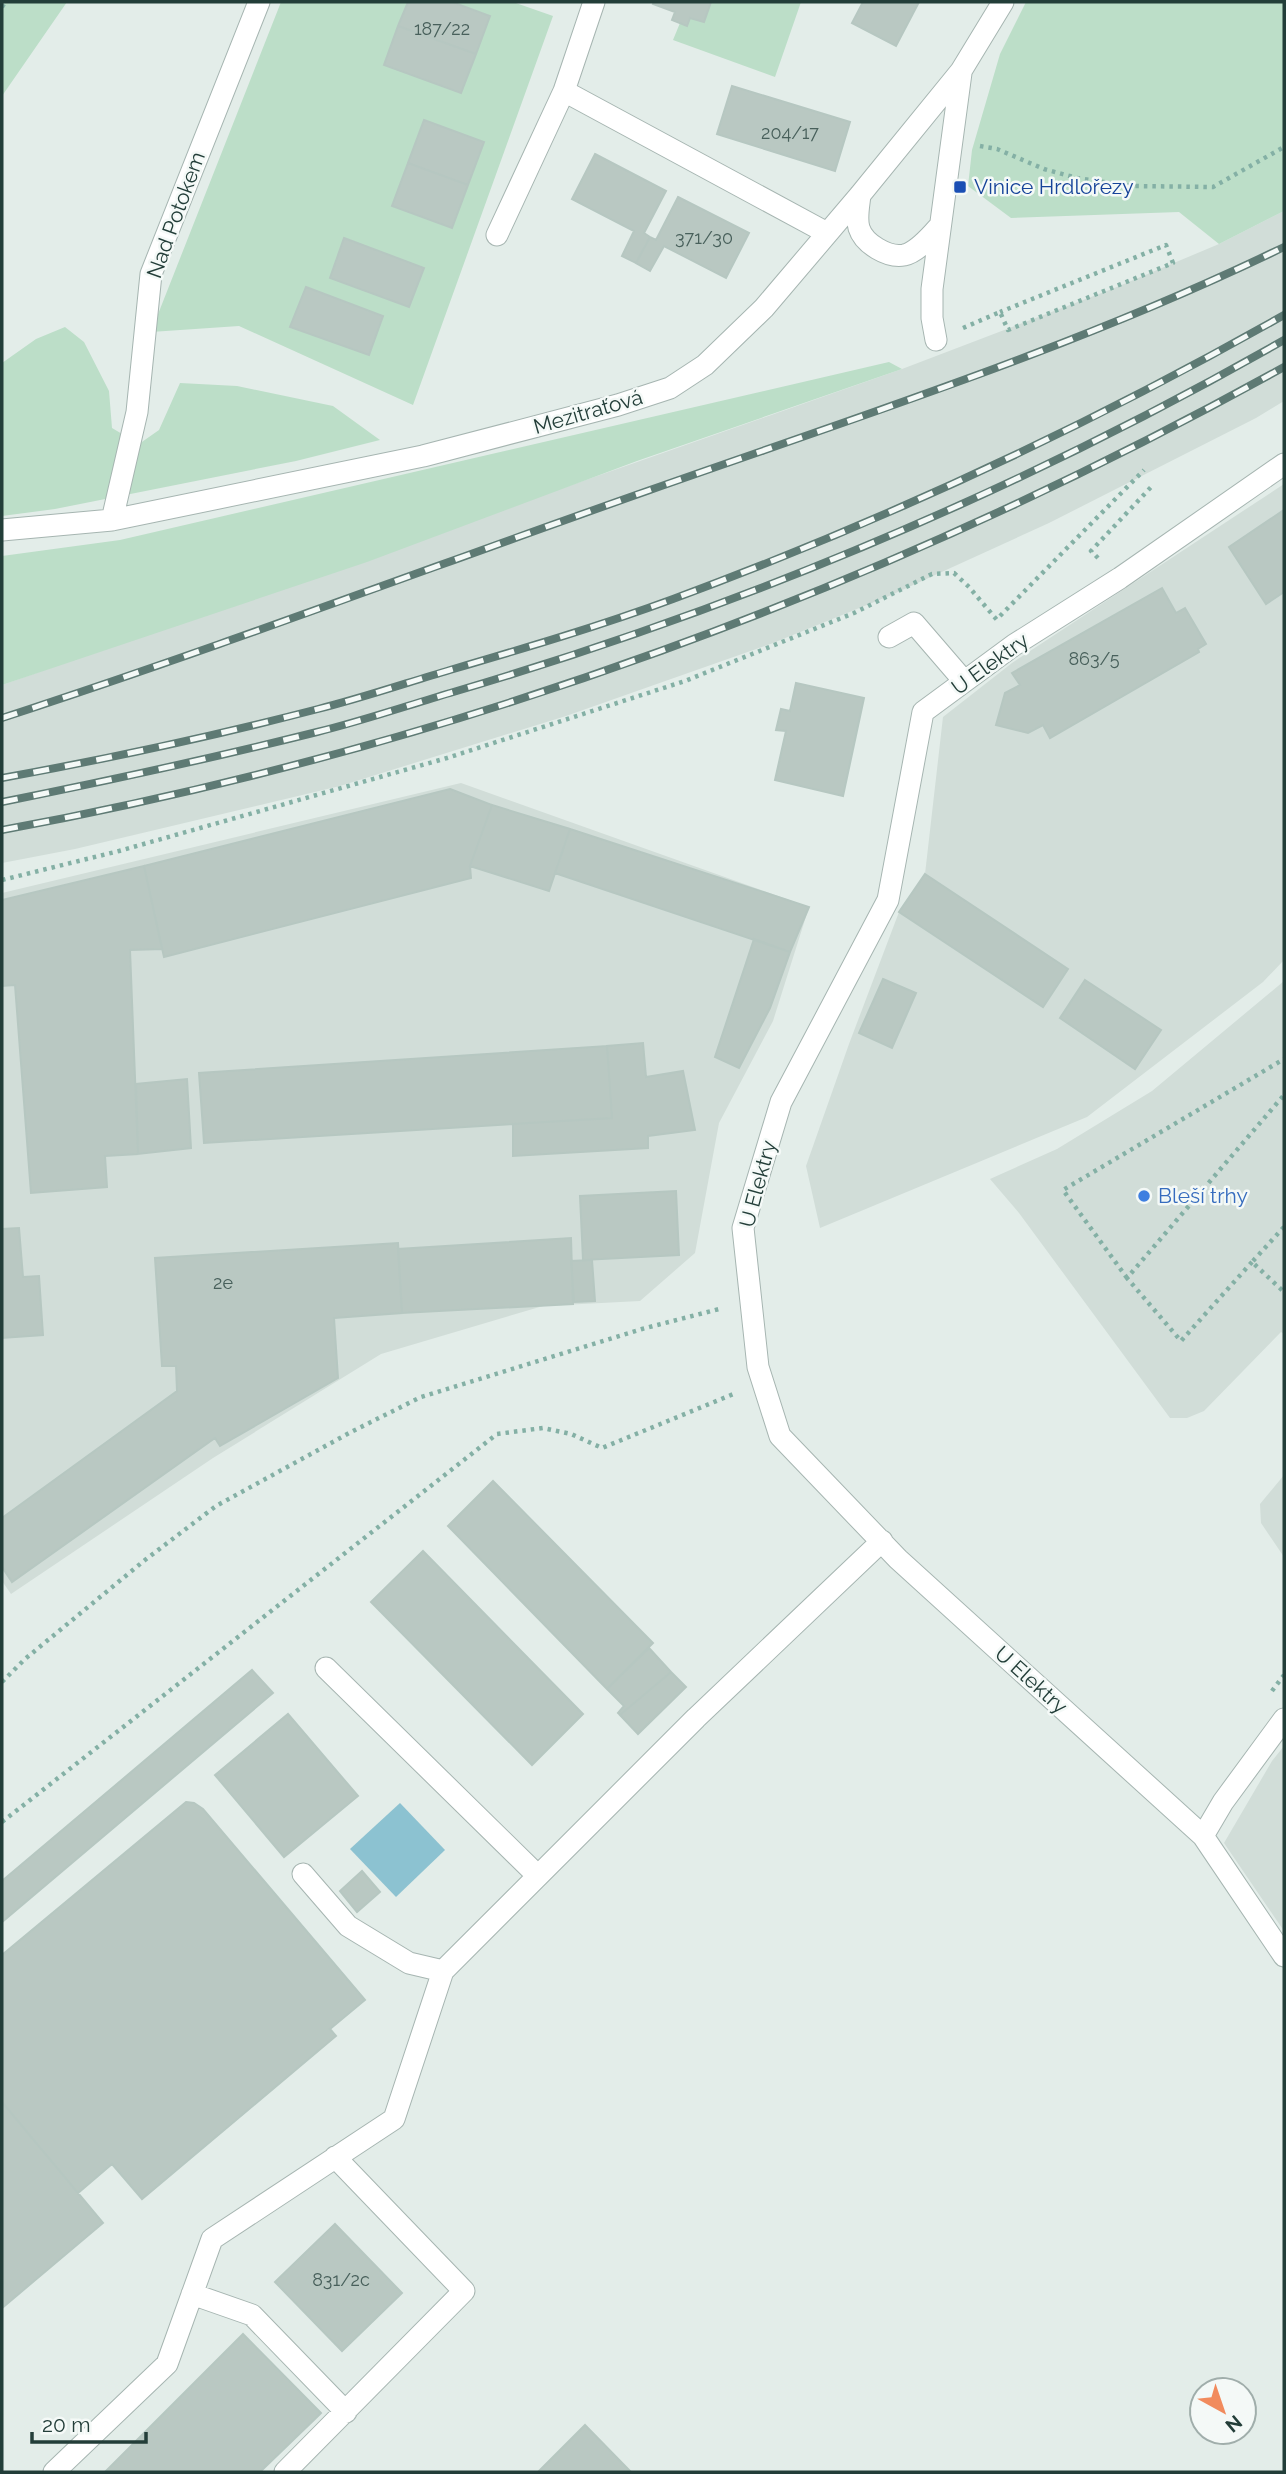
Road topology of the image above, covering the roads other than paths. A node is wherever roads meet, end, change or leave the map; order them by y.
1 (259, 2) edge
2 (594, 2) edge
3 (1003, 2) edge
4 (961, 71) junction
5 (564, 91) junction
6 (860, 195) junction
7 (939, 227) junction
8 (827, 233) junction
9 (497, 235) dead end
10 (936, 340) road end
11 (1284, 464) edge
12 (112, 520) junction
13 (2, 530) edge
14 (889, 637) dead end
15 (964, 681) junction
16 (883, 1541) junction
17 (326, 1668) dead end
18 (1284, 1719) edge
19 (1203, 1836) junction
20 (303, 1874) dead end
21 (538, 1876) junction
22 (1284, 1956) edge
23 (443, 1971) junction
24 (335, 2157) junction
25 (192, 2294) junction
26 (346, 2412) junction
27 (54, 2472) edge
28 (285, 2472) edge

1 - 12 street, Nad Potokem
2 - 5 street
3 - 4 street, Mezitraťová
4 - 6 street, Mezitraťová
4 - 7 street
5 - 8 street
5 - 9 street
6 - 7 street
6 - 8 street, Mezitraťová
7 - 10 street
8 - 12 street, Mezitraťová
11 - 15 street, U Elektry
12 - 13 street, Mezitraťová
14 - 15 street
15 - 16 street, U Elektry
16 - 19 street, U Elektry
16 - 21 street
17 - 21 street
18 - 19 street
19 - 22 street, U Elektry
20 - 23 street
21 - 23 street
23 - 24 street
24 - 25 street
24 - 26 street
25 - 26 street
25 - 27 street
26 - 28 street

